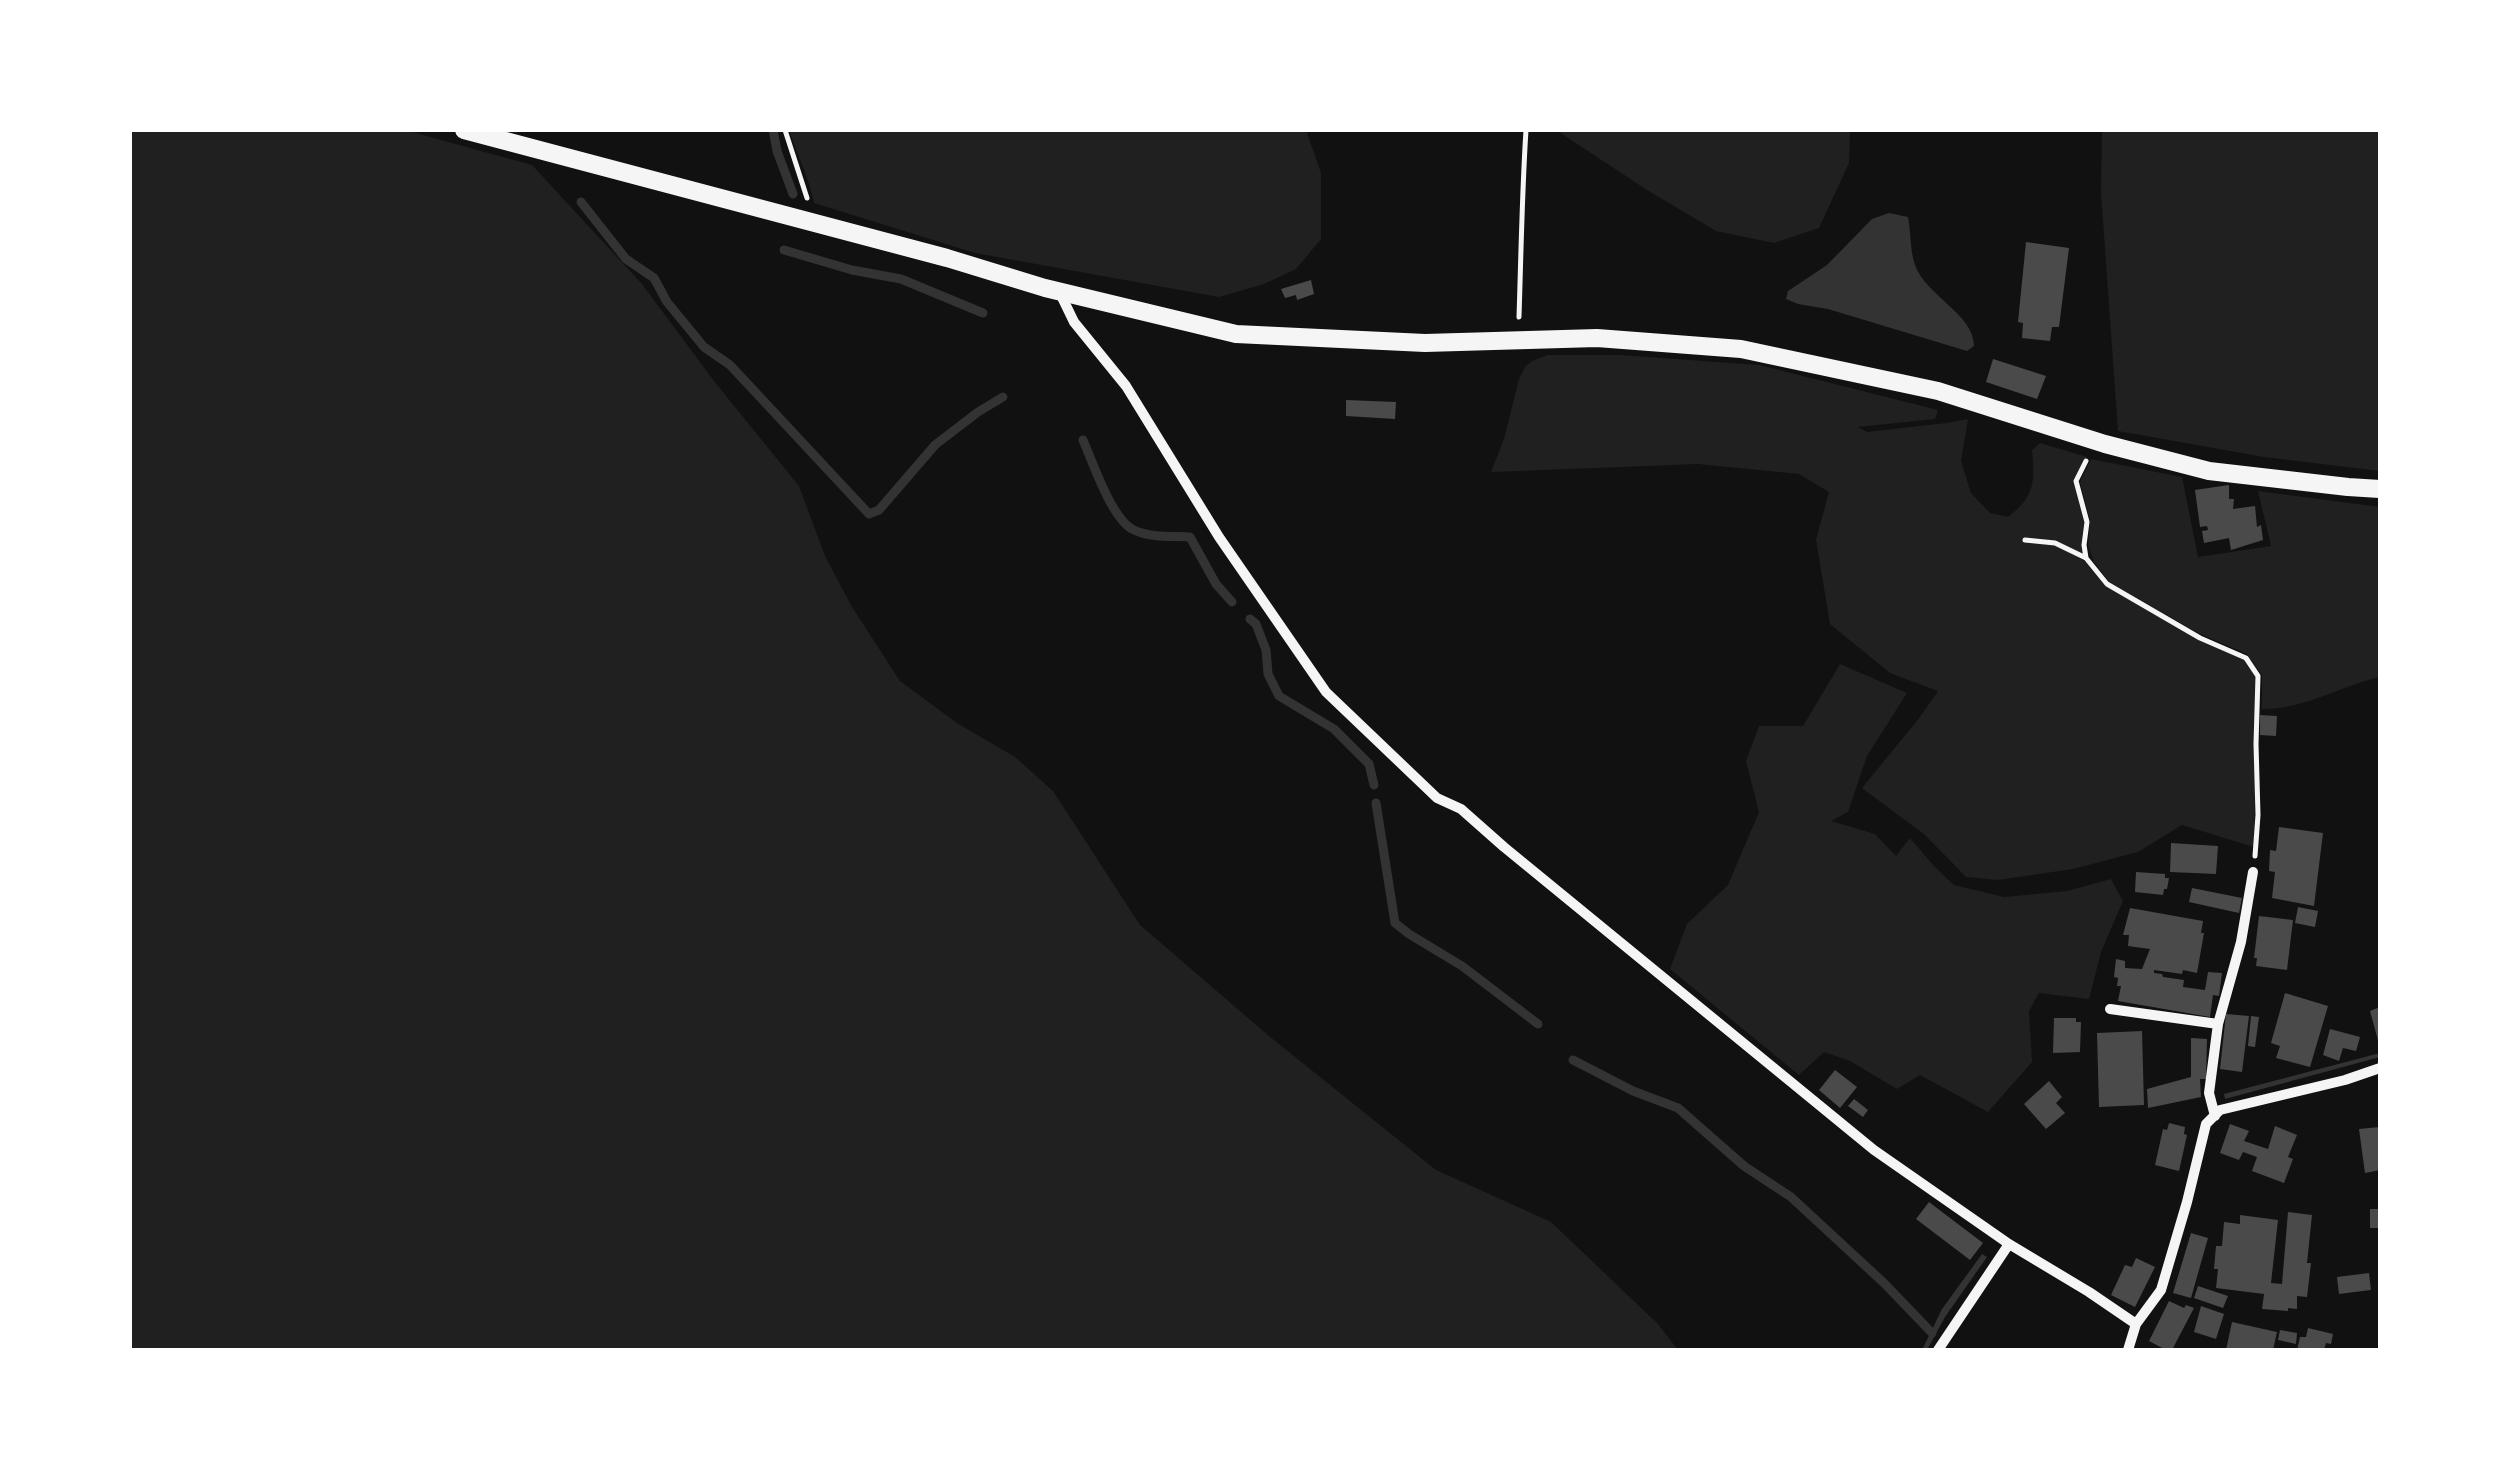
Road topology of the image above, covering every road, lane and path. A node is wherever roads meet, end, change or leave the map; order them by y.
1 (464, 130) edge
2 (785, 130) edge
3 (1526, 130) edge
4 (811, 222) junction
5 (1058, 291) junction
6 (1518, 340) junction
7 (2097, 441) junction
8 (2380, 489) edge
9 (2025, 540) dead end
10 (2086, 558) junction
11 (2253, 872) joint
12 (2110, 1009) dead end
13 (2218, 1024) junction
14 (2380, 1068) edge
15 (2215, 1116) junction
16 (2009, 1244) junction
17 (2136, 1324) junction
18 (1938, 1350) edge
19 (2128, 1350) edge

1 - 4 street
2 - 4 path
3 - 6 path
4 - 5 street
5 - 6 street
5 - 16 street
6 - 7 street
7 - 8 street
7 - 10 path
9 - 10 path
10 - 11 path
11 - 13 street
12 - 13 street
13 - 15 street
14 - 15 street
15 - 17 street
16 - 17 street
16 - 18 street
17 - 19 street

